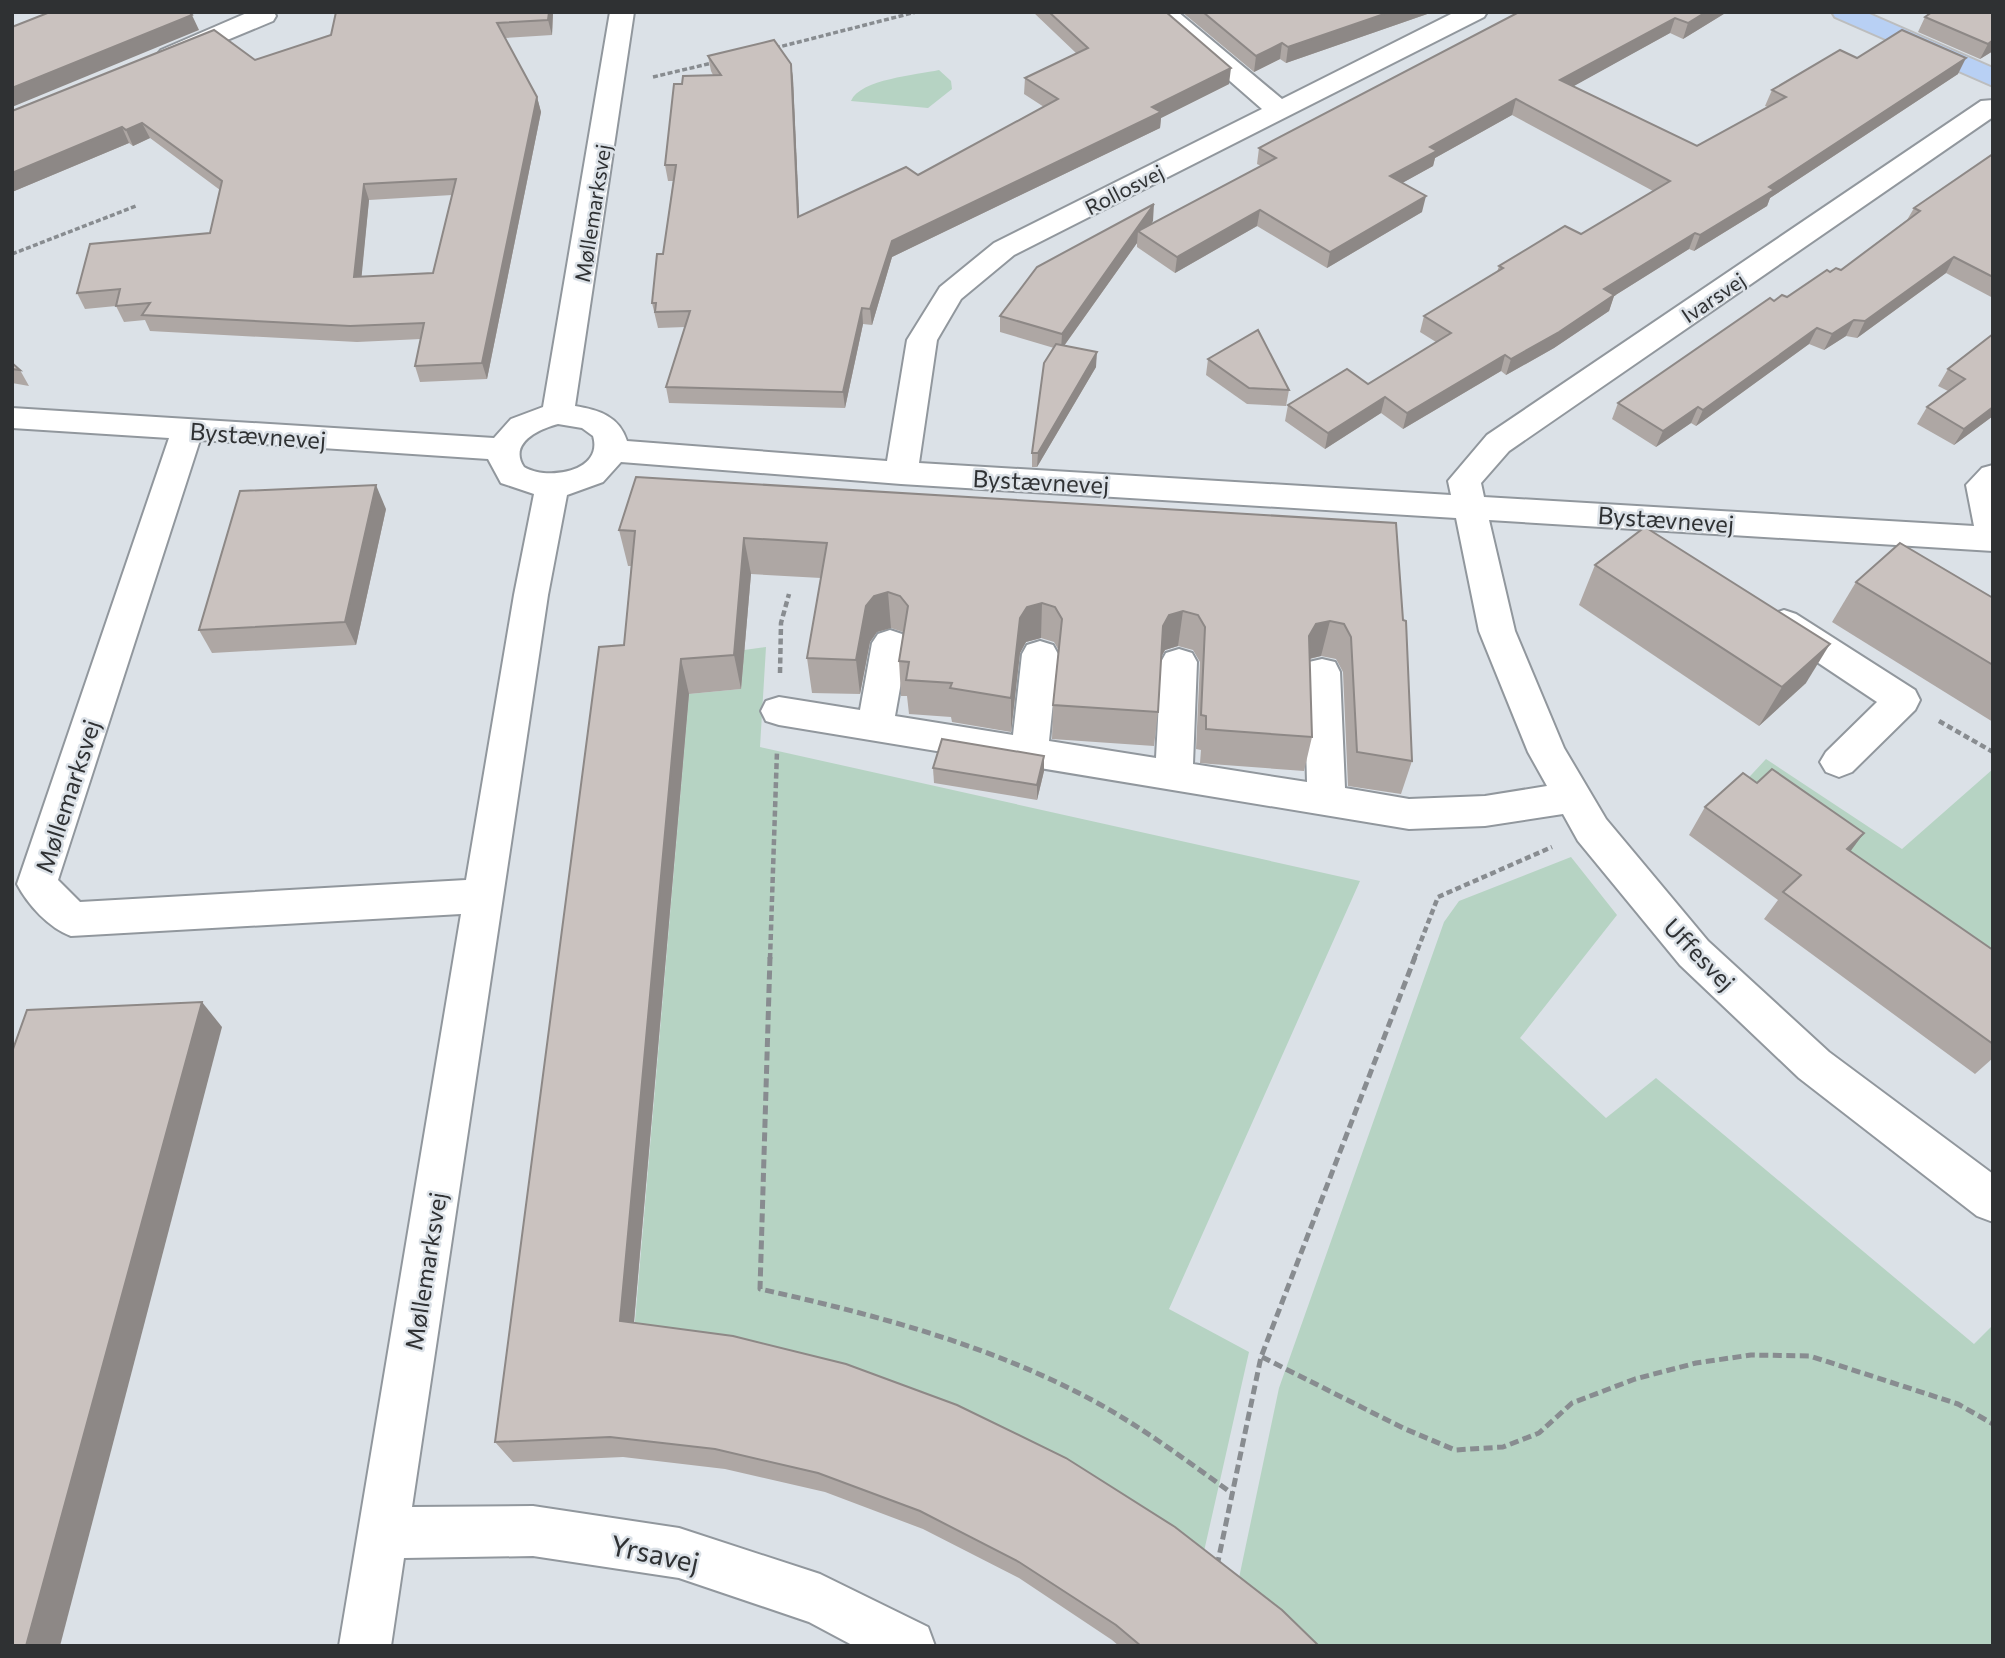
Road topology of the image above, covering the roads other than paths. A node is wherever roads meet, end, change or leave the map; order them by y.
1 (261, 12) edge
2 (622, 12) edge
3 (1163, 12) edge
4 (1475, 12) edge
5 (1844, 12) edge
6 (150, 63) edge
7 (1993, 78) edge
8 (1990, 107) dead end
9 (1280, 111) junction
10 (558, 414) junction
11 (12, 418) edge
12 (188, 430) junction
13 (503, 449) junction
14 (612, 451) junction
15 (901, 473) junction
16 (1993, 476) edge
17 (552, 487) junction
18 (1470, 506) junction
19 (1621, 516) junction
20 (1863, 532) junction
21 (1993, 539) edge
22 (1681, 555) edge
23 (1918, 565) edge
24 (1762, 608) edge
25 (890, 643) edge
26 (1040, 654) edge
27 (1179, 662) edge
28 (1322, 672) edge
29 (779, 711) road end
30 (874, 726) junction
31 (1029, 751) junction
32 (1839, 762) dead end
33 (1174, 775) junction
34 (1326, 800) junction
35 (1582, 813) junction
36 (484, 896) junction
37 (1993, 1201) edge
38 (384, 1533) junction
39 (365, 1646) edge
40 (909, 1646) edge

1 - 6 street
2 - 10 street, Møllemarksvej
3 - 9 street
4 - 9 street, Rollosvej
5 - 7 main road
8 - 18 street, Ivarsvej
9 - 15 street, Rollosvej
10 - 13 street
10 - 14 street
11 - 12 street, Bystævnevej
12 - 13 street, Bystævnevej
12 - 36 street, Møllemarksvej
13 - 17 street
14 - 15 street, Bystævnevej
14 - 17 street
15 - 18 street, Bystævnevej
16 - 21 street
17 - 36 street, Møllemarksvej
18 - 19 street, Bystævnevej
18 - 35 street, Uffesvej
19 - 20 street, Bystævnevej
19 - 22 street
20 - 21 street, Bystævnevej
20 - 23 street, Bystævnevej
24 - 32 street
25 - 30 street
26 - 31 street
27 - 33 street
28 - 34 street
29 - 30 street
30 - 31 street
31 - 33 street
33 - 34 street
34 - 35 street
35 - 37 street, Uffesvej
36 - 38 street, Møllemarksvej
38 - 39 street, Møllemarksvej
38 - 40 street, Yrsavej

